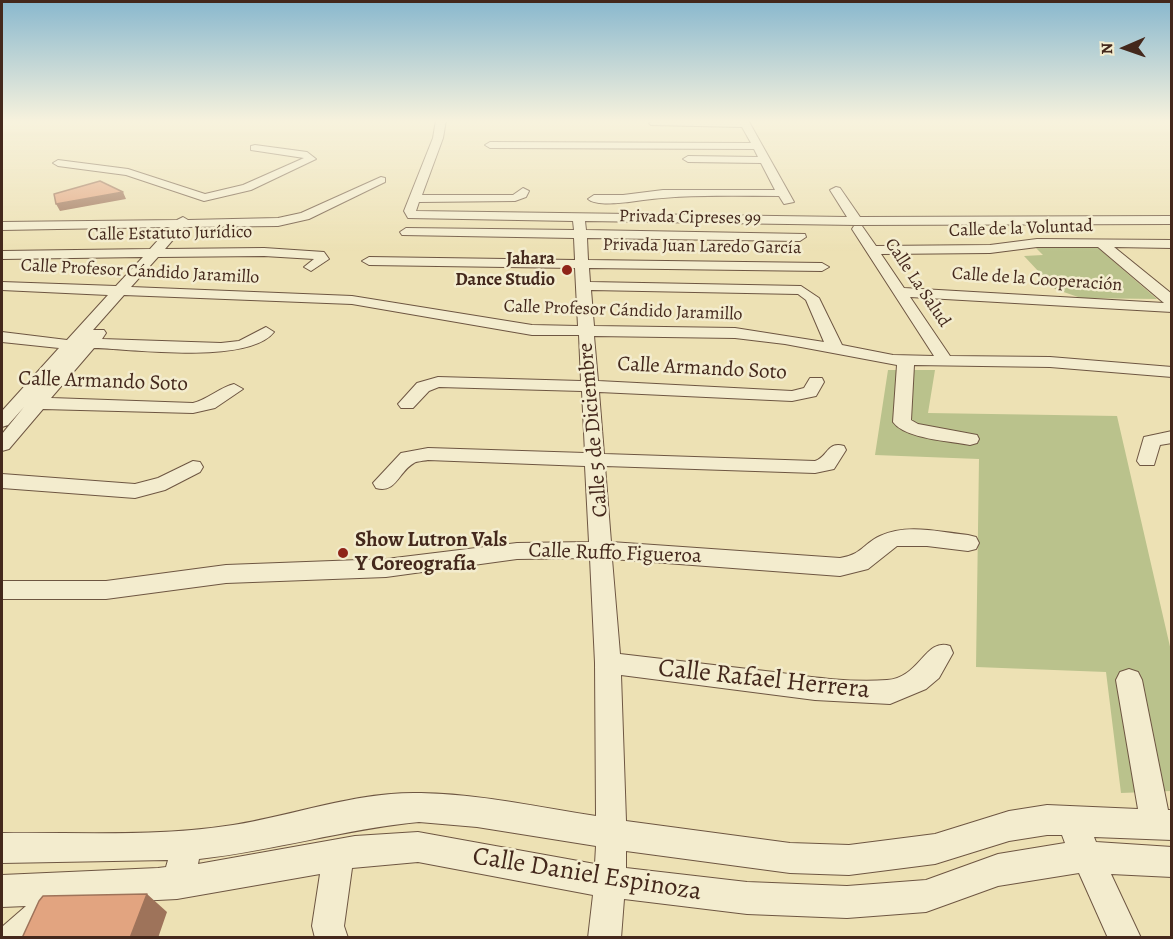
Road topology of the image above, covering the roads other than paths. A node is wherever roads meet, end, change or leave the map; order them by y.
1 (64, 164) edge
2 (300, 164) edge
3 (429, 164) edge
4 (766, 164) edge
5 (381, 180) dead end
6 (836, 190) dead end
7 (523, 191) dead end
8 (783, 193) junction
9 (204, 198) junction
10 (416, 199) junction
11 (594, 199) dead end
12 (798, 220) junction
13 (1172, 222) edge
14 (857, 225) junction
15 (2, 226) edge
16 (183, 226) junction
17 (580, 226) junction
18 (406, 232) dead end
19 (800, 237) dead end
20 (1102, 244) junction
21 (1172, 244) edge
22 (872, 250) junction
23 (159, 254) junction
24 (2, 255) edge
25 (369, 261) dead end
26 (581, 264) junction
27 (311, 267) dead end
28 (822, 267) dead end
29 (2, 286) edge
30 (582, 286) junction
31 (125, 292) junction
32 (899, 292) junction
33 (1172, 302) edge
34 (1172, 308) edge
35 (586, 330) junction
36 (266, 332) dead end
37 (2, 337) edge
38 (90, 343) junction
39 (70, 345) junction
40 (836, 350) junction
41 (906, 360) junction
42 (945, 360) junction
43 (1172, 372) edge
44 (816, 382) dead end
45 (590, 386) junction
46 (234, 389) dead end
47 (10, 402) edge
48 (38, 403) junction
49 (407, 404) dead end
50 (2, 421) edge
51 (1172, 437) edge
52 (970, 439) dead end
53 (2, 445) edge
54 (837, 450) dead end
55 (597, 461) junction
56 (1147, 461) dead end
57 (193, 467) dead end
58 (2, 481) edge
59 (383, 483) dead end
60 (968, 543) dead end
61 (603, 550) junction
62 (2, 590) edge
63 (941, 653) dead end
64 (608, 663) junction
65 (1129, 680) dead end
66 (1070, 820) junction
67 (1164, 825) edge
68 (611, 834) junction
69 (188, 846) junction
70 (2, 848) edge
71 (338, 855) junction
72 (1088, 857) junction
73 (1172, 862) edge
74 (610, 882) junction
75 (177, 883) junction
76 (70, 889) junction
77 (2, 891) edge
78 (15, 938) edge
79 (332, 938) edge
80 (604, 938) edge
81 (1125, 938) edge

1 - 9 street
2 - 9 street
3 - 10 street
4 - 8 street
5 - 16 street
6 - 14 street, Calle La Salud
7 - 10 street
8 - 11 street
8 - 12 street
9 - 16 street
10 - 17 street
12 - 14 street
12 - 17 street
13 - 14 street
14 - 22 street, Calle La Salud
15 - 16 street
16 - 23 street
17 - 18 street
17 - 19 street, Privada Cipreses 99
17 - 26 street, Calle 5 de Diciembre
20 - 21 street, Calle de la Voluntad
20 - 22 street, Calle de la Voluntad
20 - 33 street
22 - 32 street, Calle La Salud
23 - 24 street, Calle Estatuto Jurídico
23 - 27 street, Calle Estatuto Jurídico
23 - 31 street
25 - 26 street, Privada Juan Laredo García
26 - 28 street, Privada Juan Laredo García
26 - 30 street, Calle 5 de Diciembre
29 - 31 street, Calle Profesor Cándido Jaramillo
30 - 35 street, Calle 5 de Diciembre
30 - 40 street
31 - 35 street, Calle Profesor Cándido Jaramillo
31 - 38 street
31 - 39 street
32 - 34 street, Calle de la Cooperación
32 - 42 street, Calle La Salud
35 - 40 street, Calle Profesor Cándido Jaramillo
35 - 45 street, Calle 5 de Diciembre
36 - 38 street
37 - 39 street
38 - 48 street
39 - 47 street
40 - 41 street, Calle Profesor Cándido Jaramillo
41 - 42 street, Calle Profesor Cándido Jaramillo
41 - 52 street
42 - 43 street, Calle Profesor Cándido Jaramillo
44 - 45 street, Calle Armando Soto
45 - 49 street, Calle Armando Soto
45 - 55 street, Calle 5 de Diciembre
46 - 48 street, Calle Armando Soto
47 - 48 street, Calle Armando Soto
47 - 50 street
48 - 53 street
51 - 56 street
54 - 55 street
55 - 59 street
55 - 61 street, Calle 5 de Diciembre
57 - 58 street
60 - 61 street, Calle Ruffo Figueroa
61 - 62 street, Calle Ruffo Figueroa
61 - 64 street, Calle 5 de Diciembre
63 - 64 street, Calle Rafael Herrera
64 - 68 street, Calle 5 de Diciembre
65 - 67 street
66 - 67 street, Calle Daniel Espinoza
66 - 68 street, Calle Daniel Espinoza
66 - 72 street
68 - 69 street, Calle Daniel Espinoza
68 - 74 street, Calle 5 de Diciembre
69 - 70 street, Calle Daniel Espinoza
69 - 75 street
71 - 74 street, Calle Daniel Espinoza
71 - 75 street, Calle Daniel Espinoza
71 - 79 street
72 - 73 street, Calle Daniel Espinoza
72 - 74 street, Calle Daniel Espinoza
72 - 81 street
74 - 80 street, Calle 5 de Diciembre
75 - 76 street, Calle Daniel Espinoza
76 - 77 street, Calle Daniel Espinoza
76 - 78 street

